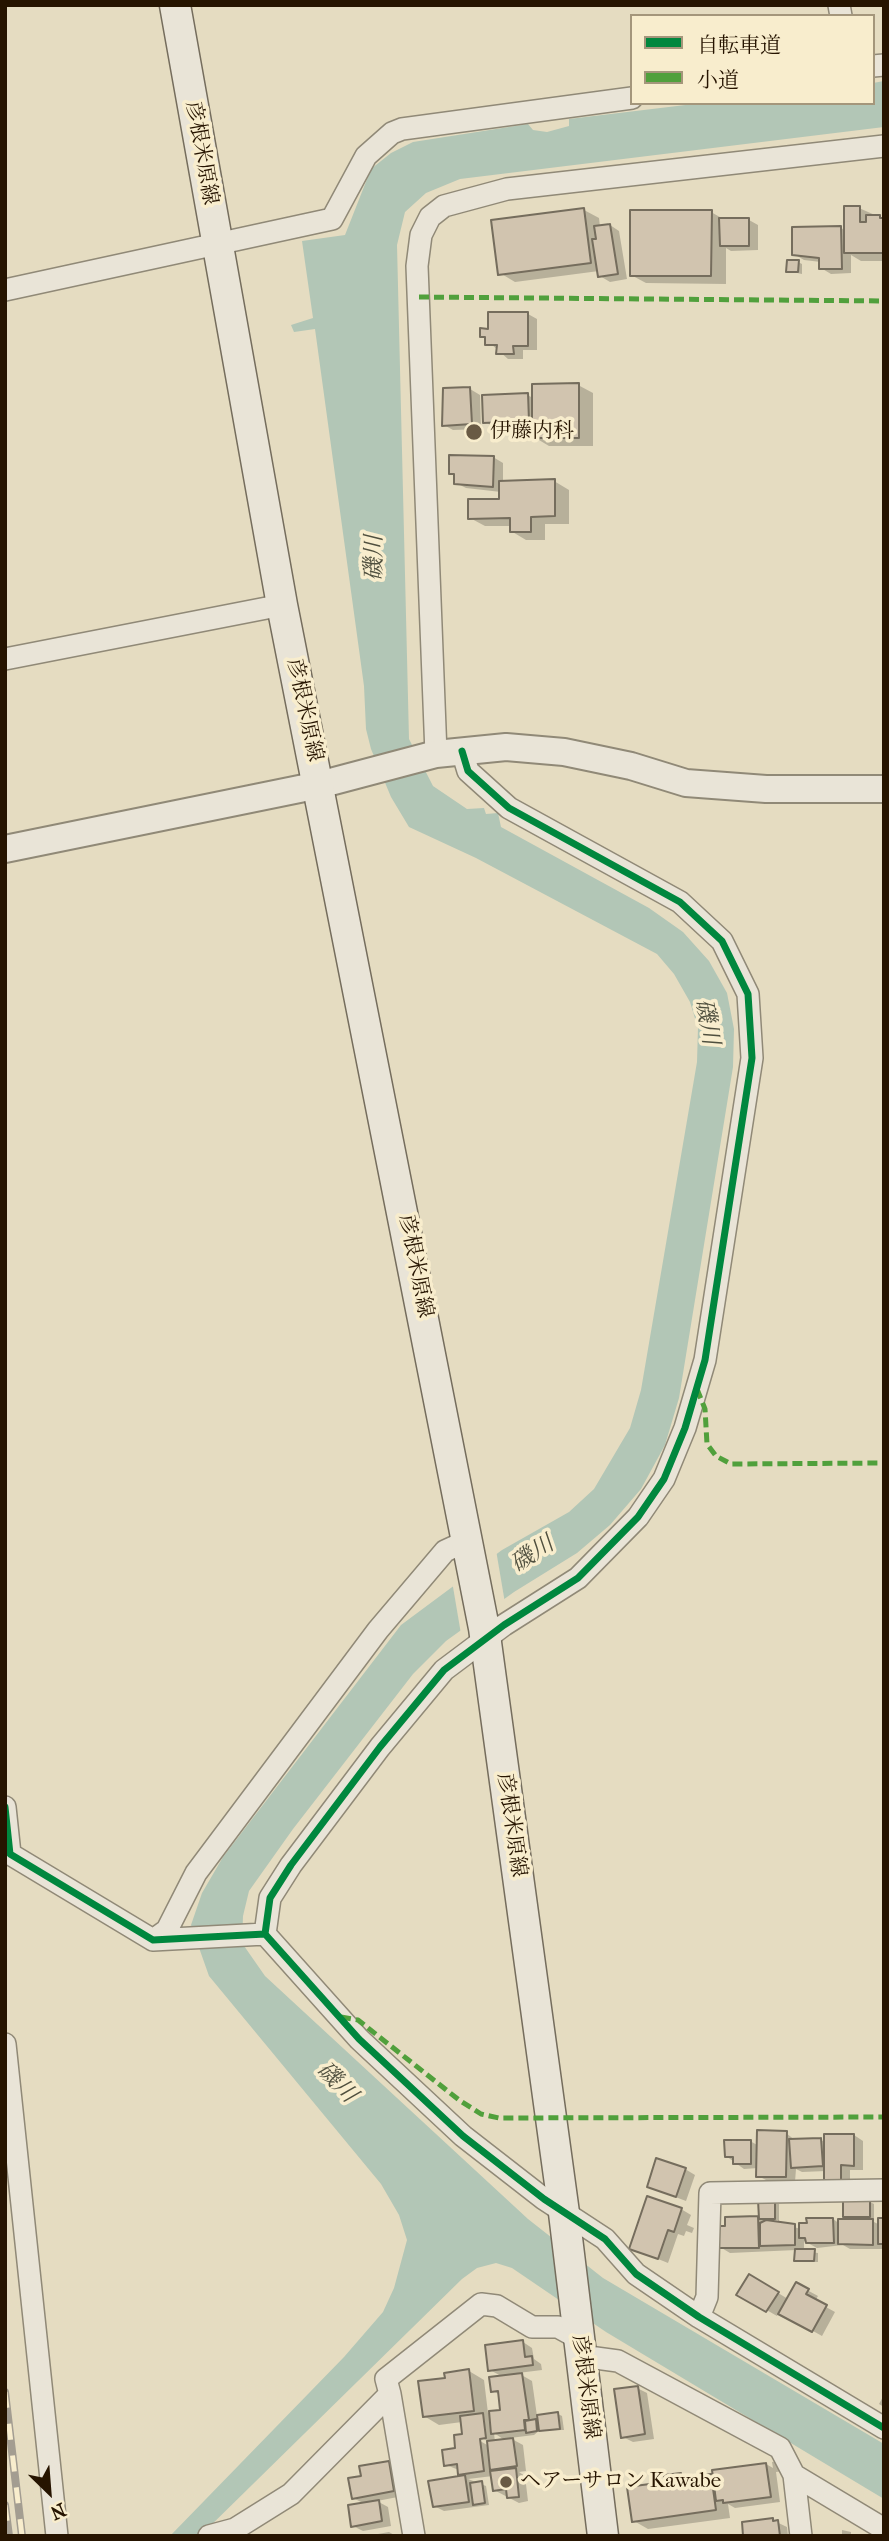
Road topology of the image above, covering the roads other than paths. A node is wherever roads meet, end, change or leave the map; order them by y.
1 (174, 5) edge
2 (630, 98) edge
3 (884, 146) edge
4 (217, 244) junction
5 (5, 289) edge
6 (282, 605) junction
7 (5, 659) edge
8 (463, 751) junction
9 (434, 754) junction
10 (319, 785) junction
11 (884, 789) edge
12 (5, 849) edge
13 (470, 1546) junction
14 (485, 1634) junction
15 (5, 1807) edge
16 (259, 1933) junction
17 (161, 1940) junction
18 (5, 2044) edge
19 (884, 2190) edge
20 (565, 2220) junction
21 (699, 2317) junction
22 (579, 2341) junction
23 (390, 2394) junction
24 (884, 2428) edge
25 (794, 2475) junction
26 (884, 2529) edge
27 (235, 2532) edge
28 (57, 2536) edge
29 (209, 2536) edge
30 (414, 2536) edge
31 (603, 2536) edge
32 (801, 2536) edge

1 - 4 main road, 彦根米原線
2 - 4 street
3 - 9 street
4 - 5 street
4 - 6 main road, 彦根米原線
6 - 7 street
6 - 10 main road, 彦根米原線
8 - 9 street
8 - 11 street
8 - 14 street
9 - 10 street
10 - 12 street
10 - 13 main road, 彦根米原線
13 - 14 main road, 彦根米原線
13 - 17 street
14 - 16 street
14 - 20 main road, 彦根米原線
15 - 17 street
16 - 17 street
16 - 20 street
18 - 28 street
19 - 21 street
20 - 21 street
20 - 22 main road, 彦根米原線
21 - 24 street
22 - 23 street
22 - 25 street
22 - 31 main road, 彦根米原線
23 - 27 street
23 - 30 street
25 - 26 street
25 - 32 street
27 - 29 street

